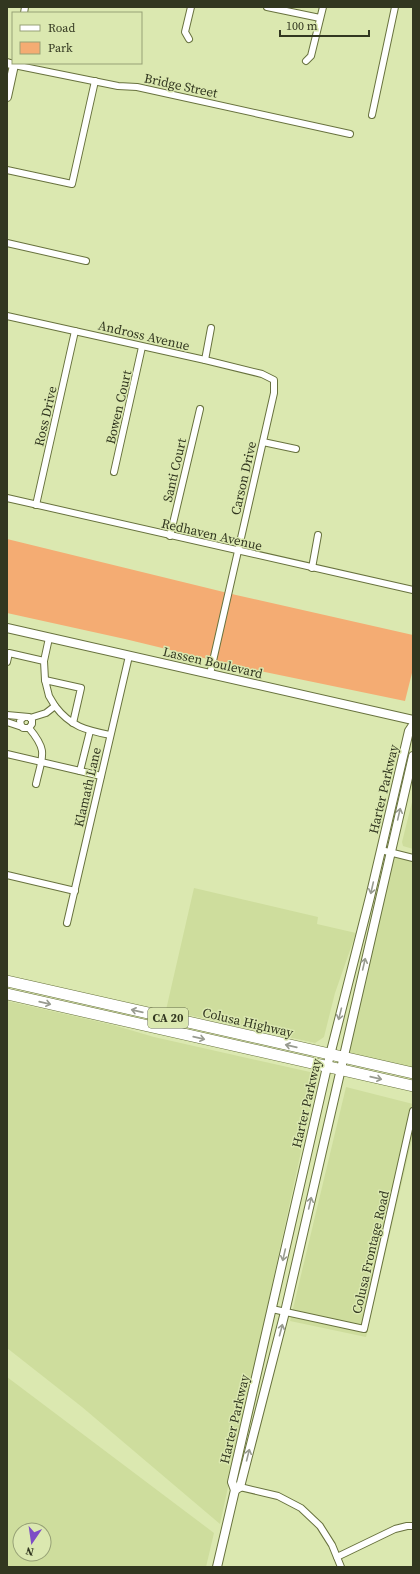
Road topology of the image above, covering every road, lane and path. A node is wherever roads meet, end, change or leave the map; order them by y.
1 (191, 7) edge
2 (267, 7) edge
3 (323, 7) edge
4 (395, 7) edge
5 (320, 18) junction
6 (189, 39) dead end
7 (306, 61) dead end
8 (12, 64) edge
9 (95, 81) junction
10 (7, 97) edge
11 (372, 116) dead end
12 (350, 134) dead end
13 (7, 170) edge
14 (7, 243) edge
15 (86, 261) dead end
16 (7, 317) edge
17 (211, 328) dead end
18 (75, 331) junction
19 (142, 347) junction
20 (204, 360) junction
21 (274, 380) joint
22 (200, 409) dead end
23 (263, 442) junction
24 (296, 449) dead end
25 (114, 472) dead end
26 (7, 498) edge
27 (36, 505) junction
28 (318, 535) dead end
29 (170, 536) junction
30 (238, 551) junction
31 (312, 568) junction
32 (413, 590) edge
33 (7, 628) edge
34 (49, 638) junction
35 (129, 656) junction
36 (44, 661) junction
37 (7, 662) edge
38 (210, 674) junction
39 (45, 680) junction
40 (55, 706) junction
41 (7, 715) edge
42 (23, 718) junction
43 (30, 718) junction
44 (413, 720) edge
45 (7, 722) edge
46 (73, 723) junction
47 (413, 725) edge
48 (22, 727) junction
49 (29, 728) junction
50 (90, 730) junction
51 (110, 735) junction
52 (7, 754) edge
53 (413, 756) edge
54 (41, 762) junction
55 (80, 771) junction
56 (101, 776) junction
57 (36, 784) dead end
58 (381, 850) junction
59 (391, 852) junction
60 (413, 858) edge
61 (7, 875) edge
62 (75, 891) junction
63 (67, 923) dead end
64 (7, 981) edge
65 (7, 994) edge
66 (330, 1054) junction
67 (343, 1057) junction
68 (326, 1067) junction
69 (340, 1070) junction
70 (413, 1073) edge
71 (413, 1086) edge
72 (413, 1111) edge
73 (272, 1309) junction
74 (285, 1312) junction
75 (237, 1488) junction
76 (413, 1526) edge
77 (337, 1558) junction
78 (217, 1567) edge
79 (341, 1567) edge

1 - 6 street
2 - 5 street
3 - 5 street
4 - 11 street
5 - 7 street
8 - 9 street, Bridge Street
8 - 10 street
9 - 12 street, Bridge Street
9 - 13 street
14 - 15 street
16 - 18 street, Andross Avenue
17 - 20 street
18 - 19 street, Andross Avenue
18 - 27 street, Ross Drive
19 - 20 street, Andross Avenue
19 - 25 street, Bowen Court
20 - 21 street, Andross Avenue
21 - 23 street, Carson Drive
22 - 29 street, Santi Court
23 - 24 street
23 - 30 street, Carson Drive
26 - 27 street, Redhaven Avenue
27 - 29 street, Redhaven Avenue
28 - 31 street
29 - 30 street, Redhaven Avenue
30 - 31 street, Redhaven Avenue
30 - 38 street, Carson Drive
31 - 32 street, Redhaven Avenue
33 - 34 street, Lassen Boulevard
34 - 35 street, Lassen Boulevard
34 - 36 street
35 - 38 street, Lassen Boulevard
35 - 51 street, Klamath Lane
36 - 37 street
36 - 39 street
38 - 44 street, Lassen Boulevard
39 - 40 street
39 - 46 street
40 - 43 street
40 - 46 street
41 - 42 street
42 - 43 street
42 - 48 street
43 - 49 street
45 - 48 street
46 - 50 street
47 - 58 street, Harter Parkway
48 - 49 street
49 - 54 street
50 - 51 street
50 - 55 street
51 - 56 street, Klamath Lane
52 - 54 street
59 -> 53 street, Harter Parkway
54 - 55 street
54 - 57 street
55 - 56 street
56 - 62 street, Klamath Lane
58 - 59 street
58 -> 66 street, Harter Parkway
59 - 60 street
67 -> 59 street, Harter Parkway
61 - 62 street
62 - 63 street, Klamath Lane
66 -> 64 highway, Colusa Highway / CA 20
65 -> 68 highway, Colusa Highway / CA 20
66 - 67 highway, Colusa Highway / CA 20
66 - 68 street, Harter Parkway
67 - 69 street, Harter Parkway
67 - 70 highway, Colusa Highway / CA 20
68 - 69 highway, Colusa Highway / CA 20
68 -> 73 street, Harter Parkway
69 -> 71 highway, CA 20
74 -> 69 street, Harter Parkway
72 - 74 street, Colusa Frontage Road
73 - 74 street, Colusa Frontage Road
73 - 75 street, Harter Parkway
75 -> 74 street, Harter Parkway
75 - 77 street
75 - 78 street, Harter Parkway
76 - 77 street
77 - 79 street

